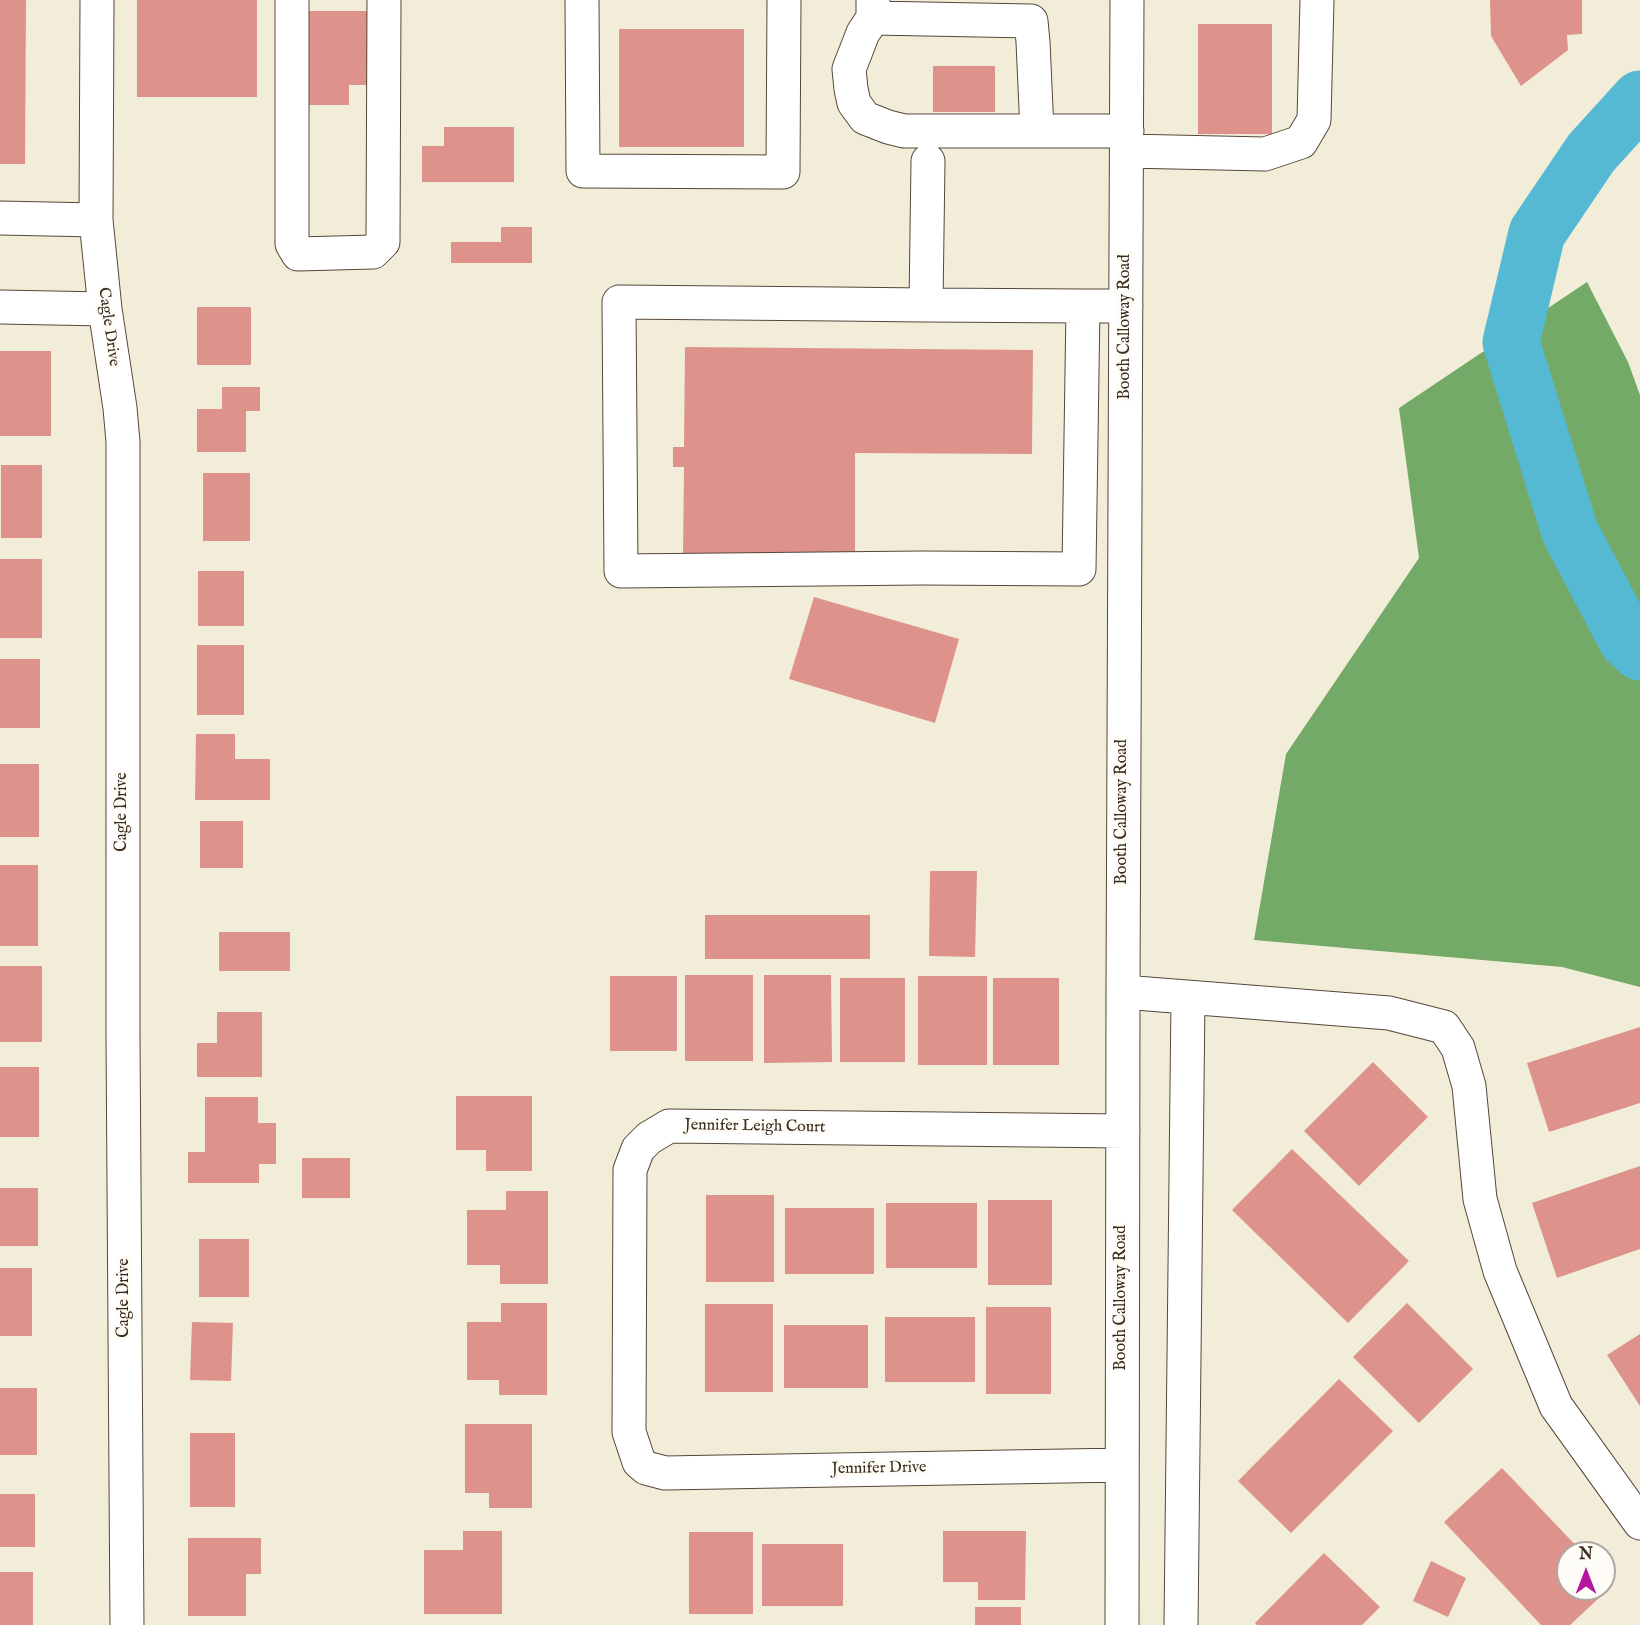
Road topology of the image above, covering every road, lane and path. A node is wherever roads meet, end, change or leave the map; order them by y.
1 (97, 0) edge
2 (292, 0) edge
3 (384, 0) edge
4 (582, 0) edge
5 (784, 0) edge
6 (1127, 0) edge
7 (1317, 0) edge
8 (873, 9) edge
9 (1037, 131) junction
10 (1126, 141) junction
11 (927, 161) dead end
12 (0, 218) edge
13 (96, 220) junction
14 (926, 305) junction
15 (1083, 306) junction
16 (1126, 306) junction
17 (0, 307) edge
18 (105, 309) junction
19 (1079, 569) junction
20 (1125, 570) junction
21 (1123, 992) junction
22 (1188, 998) junction
23 (1123, 1131) junction
24 (639, 1462) joint
25 (1122, 1465) junction
26 (1640, 1523) edge
27 (127, 1625) edge
28 (1122, 1625) edge
29 (1181, 1625) edge

1 - 13 street, Cagle Drive
2 - 3 street
4 - 5 street
6 - 10 street, Booth Calloway Road
7 - 10 street
8 - 9 street
8 - 9 street
9 - 10 street
10 - 16 street, Booth Calloway Road
11 - 14 street
12 - 13 street
13 - 18 street, Cagle Drive
14 - 15 street
14 - 19 street
15 - 16 street
15 - 19 street
16 - 20 street, Booth Calloway Road
17 - 18 street
18 - 27 street, Cagle Drive
19 - 20 street
20 - 21 street, Booth Calloway Road
21 - 22 street
21 - 23 street, Booth Calloway Road
22 - 26 street
22 - 29 street
23 - 24 street, Jennifer Leigh Court
23 - 25 street, Booth Calloway Road
24 - 25 street, Jennifer Drive
25 - 28 street, Booth Calloway Road

